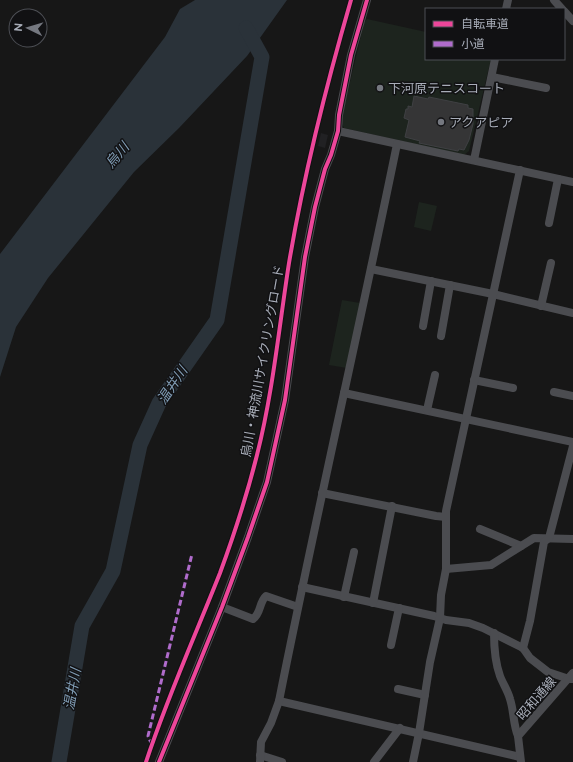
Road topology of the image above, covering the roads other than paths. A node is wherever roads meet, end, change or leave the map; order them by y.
1 (367, 0) edge
2 (554, 0) edge
3 (561, 8) edge
4 (565, 12) edge
5 (573, 21) edge
6 (495, 60) edge
7 (492, 76) junction
8 (546, 88) dead end
9 (338, 131) junction
10 (397, 144) junction
11 (474, 160) junction
12 (520, 170) junction
13 (558, 179) junction
14 (573, 182) edge
15 (549, 223) dead end
16 (551, 263) dead end
17 (371, 269) junction
18 (431, 281) junction
19 (450, 285) junction
20 (493, 294) junction
21 (541, 306) junction
22 (573, 313) edge
23 (423, 326) dead end
24 (441, 336) dead end
25 (434, 375) dead end
26 (474, 380) junction
27 (513, 388) dead end
28 (554, 392) dead end
29 (344, 393) junction
30 (573, 396) edge
31 (427, 410) junction
32 (467, 419) junction
33 (573, 442) edge
34 (573, 446) edge
35 (322, 493) junction
36 (392, 506) junction
37 (446, 517) junction
38 (480, 529) dead end
39 (549, 538) junction
40 (573, 539) edge
41 (521, 546) junction
42 (354, 552) dead end
43 (446, 569) junction
44 (302, 588) junction
45 (344, 597) junction
46 (373, 603) junction
47 (222, 607) junction
48 (298, 607) junction
49 (399, 608) junction
50 (440, 618) junction
51 (494, 633) junction
52 (391, 645) dead end
53 (523, 648) junction
54 (572, 677) edge
55 (398, 689) dead end
56 (425, 695) junction
57 (279, 701) junction
58 (400, 728) junction
59 (419, 733) junction
60 (518, 736) junction
61 (260, 758) edge
62 (521, 759) edge
63 (159, 762) edge
64 (282, 762) edge
65 (374, 762) edge
66 (413, 762) edge

1 - 9 street
2 - 3 street
4 - 5 street
6 - 7 street
7 - 8 street
7 - 11 street
9 - 10 street
9 - 47 street
10 - 11 street
10 - 17 street
11 - 12 street
12 - 13 street
12 - 20 street
13 - 14 street
13 - 15 street
16 - 21 street
17 - 18 street
17 - 29 street
18 - 19 street
18 - 23 street
19 - 20 street
19 - 24 street
20 - 21 street
20 - 26 street
21 - 22 street
25 - 31 street
26 - 27 street
26 - 32 street
28 - 30 street
29 - 31 street
29 - 35 street
31 - 32 street
32 - 33 street
32 - 37 street
34 - 39 street
35 - 36 street
35 - 44 street
36 - 37 street
36 - 46 street
37 - 43 street
38 - 41 street
39 - 40 street
39 - 41 street
39 - 53 street
41 - 43 street
42 - 45 street
43 - 50 street
44 - 45 street
44 - 48 street
45 - 46 street
46 - 49 street
47 - 48 street
47 - 63 street
48 - 57 street
49 - 50 street
49 - 52 street
50 - 51 street
50 - 56 street
51 - 53 street
51 - 60 street
53 - 54 street
54 - 60 street, 昭和通線
55 - 56 street
56 - 59 street
57 - 58 street
57 - 61 street
58 - 59 street
58 - 65 street
59 - 62 street
59 - 66 street
60 - 62 street, 昭和通線
61 - 64 street

